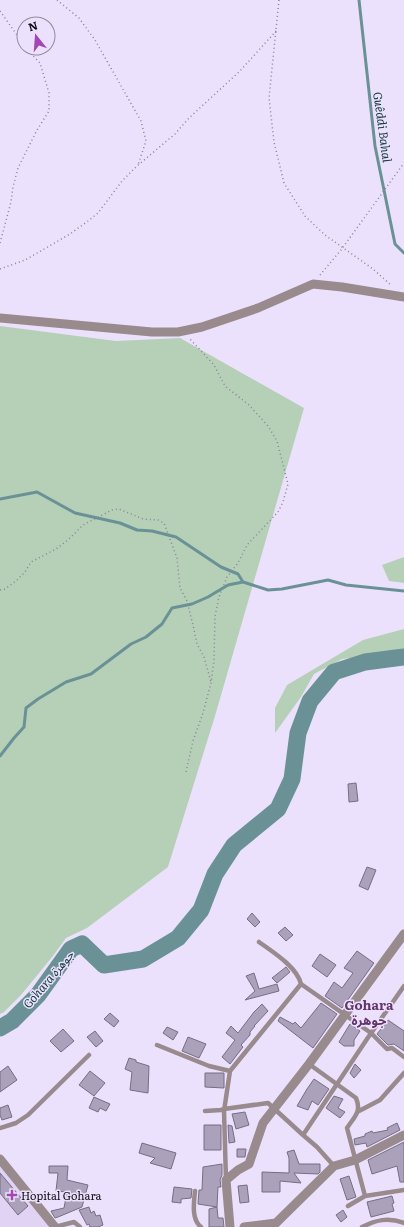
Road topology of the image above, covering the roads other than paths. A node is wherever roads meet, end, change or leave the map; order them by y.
1 (404, 297) edge
2 (0, 318) edge
3 (404, 934) edge
4 (259, 942) dead end
5 (301, 984) junction
6 (404, 986) edge
7 (345, 1015) junction
8 (371, 1032) junction
9 (157, 1045) dead end
10 (88, 1055) dead end
11 (404, 1057) edge
12 (309, 1064) junction
13 (230, 1071) junction
14 (404, 1073) edge
15 (337, 1085) junction
16 (224, 1108) junction
17 (276, 1108) junction
18 (205, 1111) dead end
19 (359, 1111) junction
20 (0, 1128) edge
21 (303, 1135) junction
22 (404, 1135) edge
23 (0, 1159) edge
24 (355, 1160) junction
25 (334, 1166) junction
26 (226, 1180) junction
27 (404, 1190) edge
28 (195, 1191) dead end
29 (365, 1196) junction
30 (348, 1206) dead end
31 (404, 1223) edge
32 (55, 1227) edge
33 (80, 1227) edge
34 (201, 1227) edge
35 (230, 1227) edge
36 (244, 1227) edge
37 (362, 1227) edge

1 - 2 street
3 - 7 street
4 - 5 lane
5 - 7 lane
5 - 13 lane
6 - 8 lane
7 - 8 lane
7 - 12 street
8 - 11 lane
8 - 15 lane
9 - 13 lane
10 - 20 lane
12 - 15 lane
12 - 17 street
13 - 16 lane
14 - 19 lane
15 - 19 lane
15 - 21 lane
16 - 17 lane
16 - 18 lane
16 - 26 lane
17 - 21 lane
17 - 26 street
19 - 24 lane
21 - 25 lane
22 - 24 street
23 - 32 street
24 - 25 street
24 - 29 lane
25 - 36 street
26 - 35 street
27 - 29 lane
28 - 34 lane
29 - 30 lane
31 - 37 lane
32 - 33 lane

